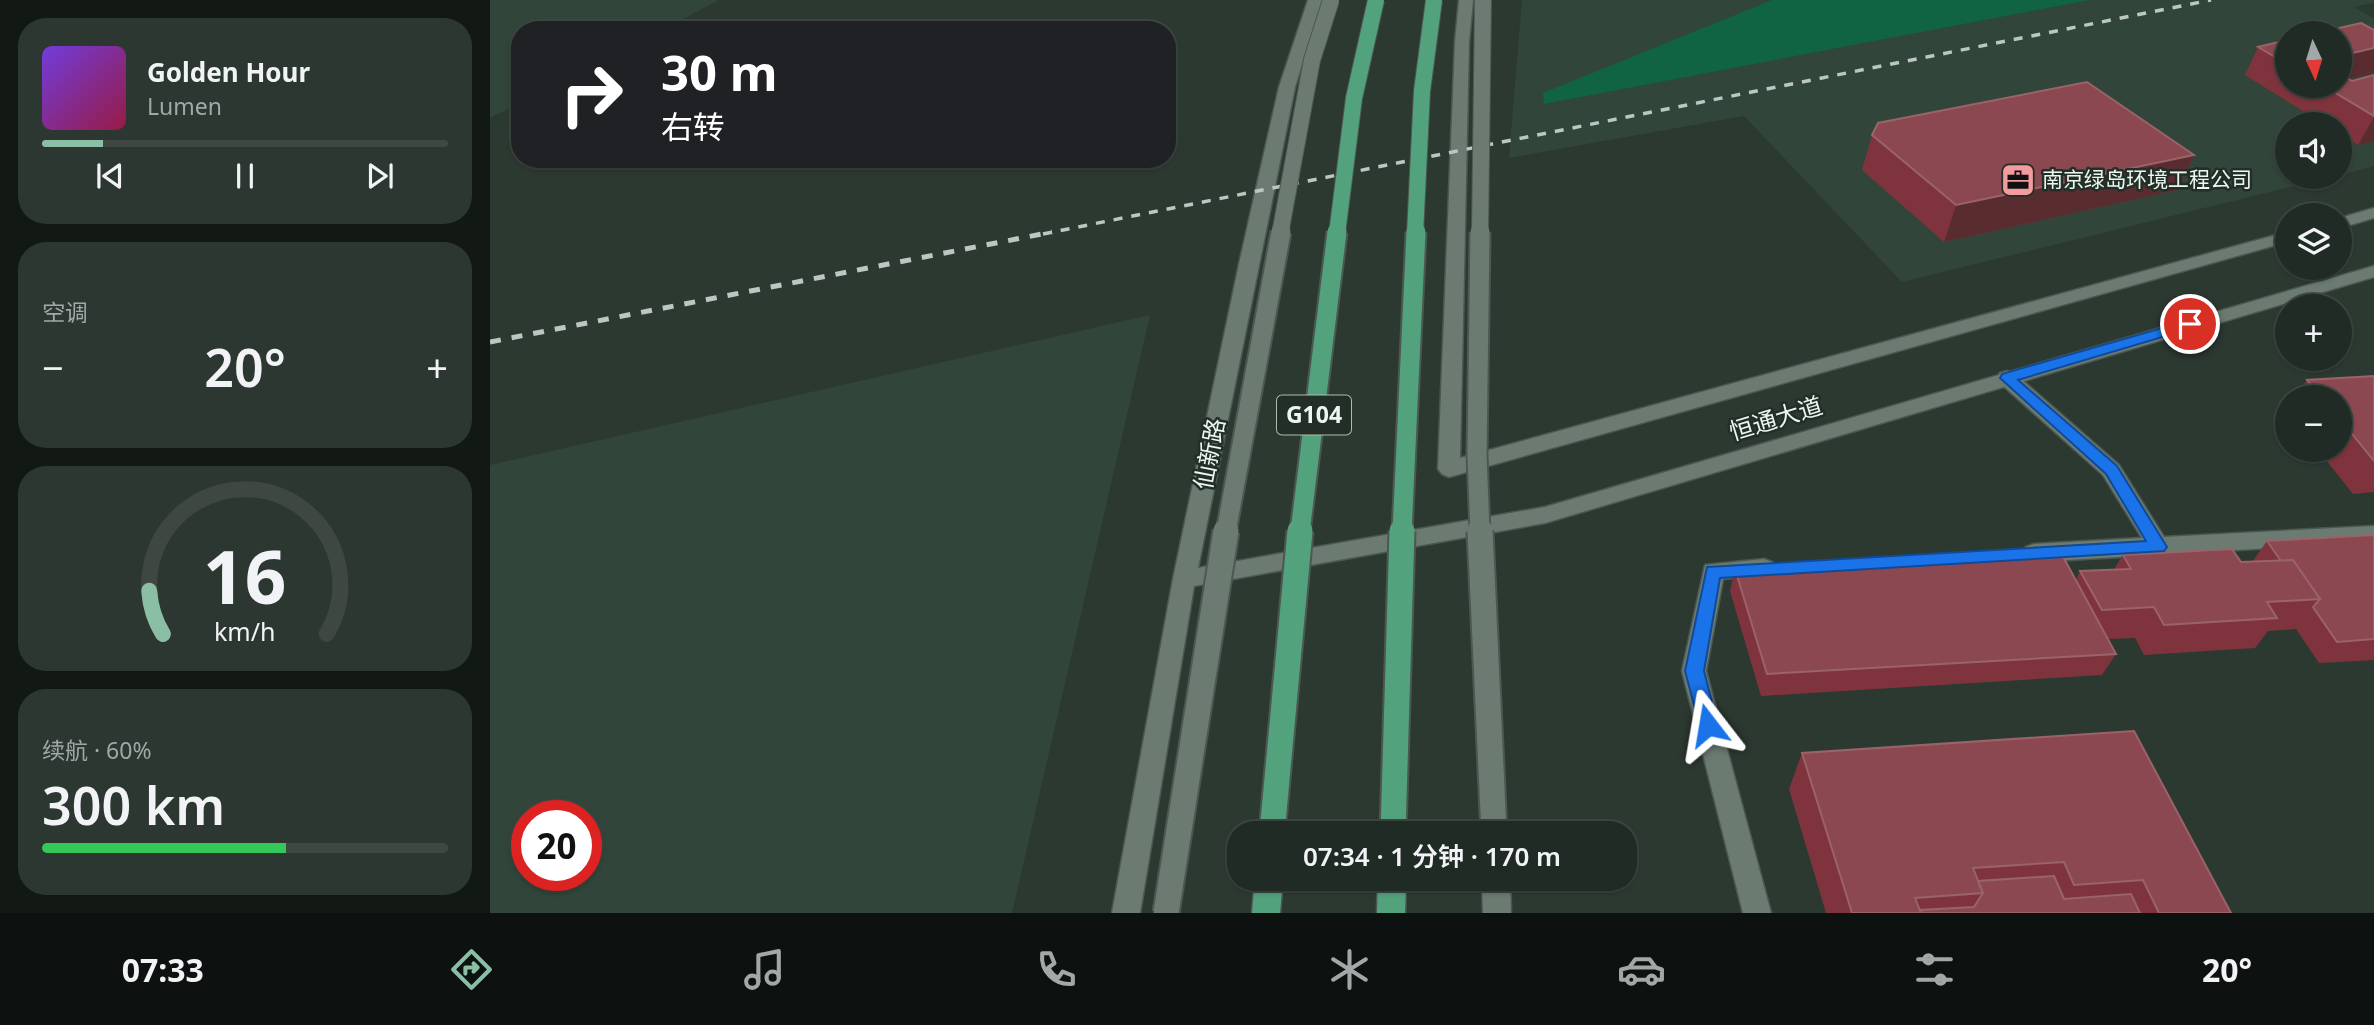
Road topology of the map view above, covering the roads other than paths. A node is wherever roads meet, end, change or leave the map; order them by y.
1 (1315, 0) edge
2 (1331, 0) edge
3 (1376, 0) edge
4 (1434, 0) edge
5 (1466, 0) edge
6 (1483, 0) edge
7 (2374, 213) edge
8 (2352, 219) edge
9 (2275, 240) edge
10 (2374, 271) edge
11 (2007, 378) junction
12 (2374, 534) edge
13 (2158, 547) junction
14 (2005, 555) edge
15 (1783, 567) edge
16 (1184, 579) junction
17 (1273, 821) edge
18 (1393, 821) edge
19 (1493, 821) edge
20 (1268, 891) edge
21 (1392, 891) edge
22 (1496, 891) edge
23 (1126, 913) edge
24 (1166, 913) edge
25 (1266, 913) edge
26 (1391, 913) edge
27 (1497, 913) edge
28 (1756, 913) edge

1 - 16 main road, 仙新路
2 - 24 main road, 仙新路, bridge
3 - 17 main road, G104, bridge
4 - 18 main road, bridge
5 - 9 main road, 恒通大道
6 - 19 main road, bridge
7 - 8 main road
10 - 11 main road, 恒通大道
11 - 13 main road
11 - 16 main road, 恒通大道
12 - 13 main road
13 - 14 main road
15 - 28 main road
16 - 23 main road, 仙新路
20 - 25 main road
21 - 26 main road
22 - 27 main road

